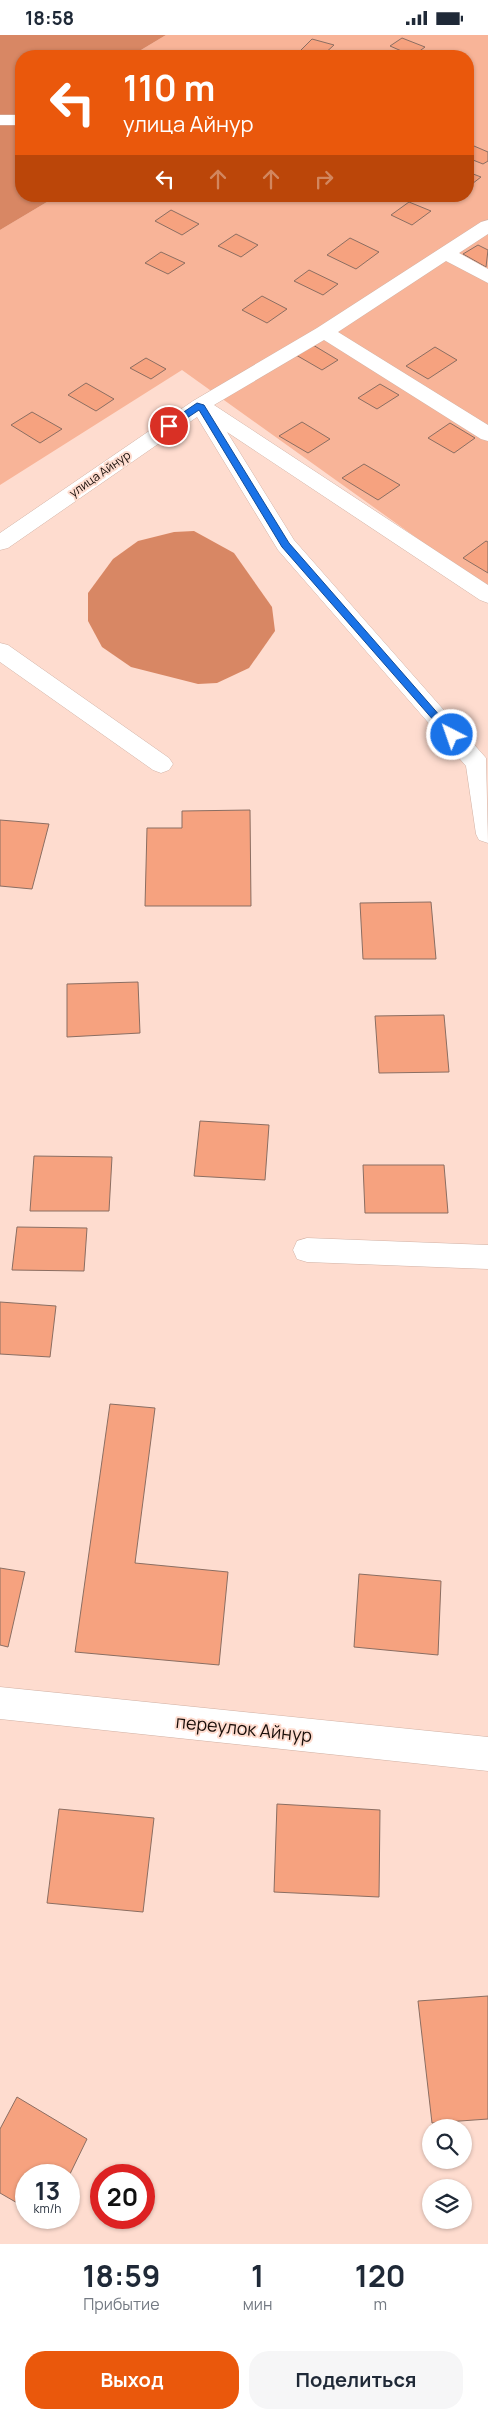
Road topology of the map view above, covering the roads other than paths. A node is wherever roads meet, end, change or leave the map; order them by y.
1 (0, 120) edge
2 (15, 120) edge
3 (488, 225) edge
4 (446, 253) junction
5 (488, 277) edge
6 (324, 332) junction
7 (200, 405) junction
8 (488, 434) edge
9 (0, 543) edge
10 (488, 595) edge
11 (0, 651) edge
12 (161, 764) dead end
13 (488, 834) edge
14 (307, 1250) dead end
15 (488, 1257) edge
16 (0, 1703) edge
17 (488, 1754) edge

1 - 2 street
3 - 4 street, улица Айнур
4 - 5 street
4 - 6 street, улица Айнур
6 - 7 street, улица Айнур
6 - 8 street
7 - 9 street, улица Айнур
7 - 10 street
7 - 13 street
11 - 12 street
14 - 15 street
16 - 17 street, переулок Айнур

